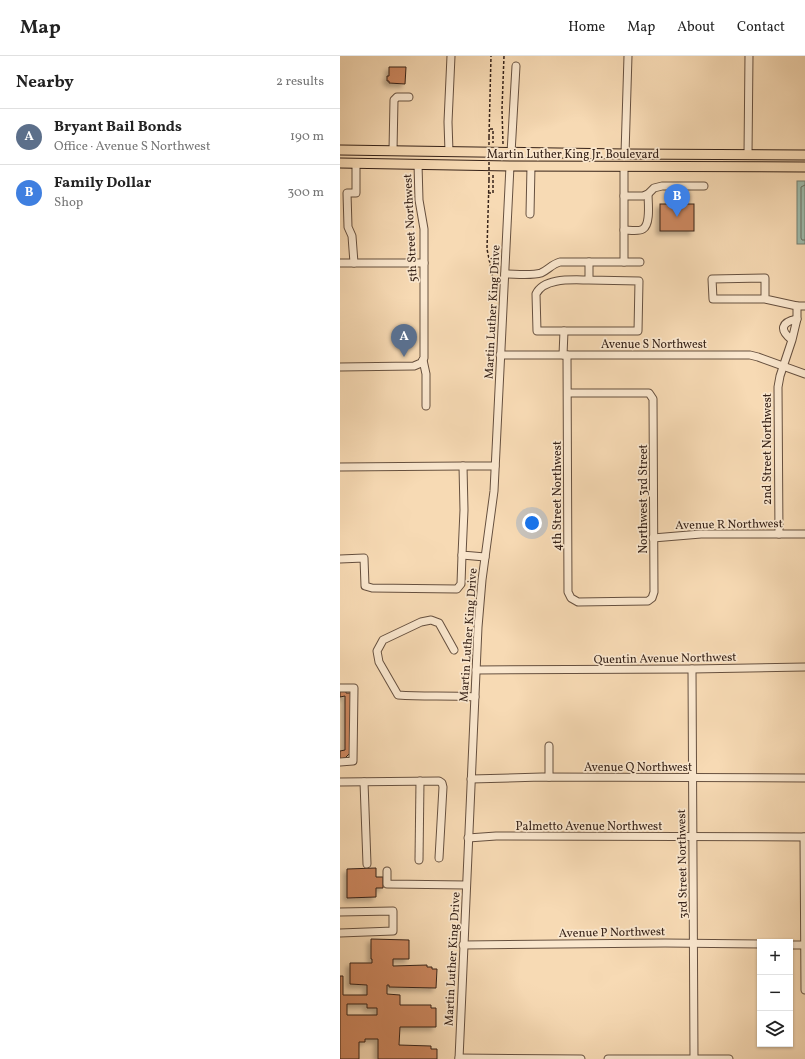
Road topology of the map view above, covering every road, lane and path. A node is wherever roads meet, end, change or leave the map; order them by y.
1 (451, 56) edge
2 (491, 56) edge
3 (504, 56) edge
4 (628, 56) edge
5 (749, 56) edge
6 (516, 66) dead end
7 (409, 97) dead end
8 (490, 129) junction
9 (493, 147) dead end
10 (340, 150) edge
11 (393, 150) junction
12 (507, 150) junction
13 (449, 152) junction
14 (625, 154) junction
15 (748, 154) junction
16 (805, 155) edge
17 (340, 163) edge
18 (356, 163) junction
19 (418, 164) junction
20 (510, 166) junction
21 (531, 166) junction
22 (591, 166) junction
23 (624, 167) junction
24 (805, 167) edge
25 (493, 172) dead end
26 (704, 186) dead end
27 (488, 193) junction
28 (648, 194) junction
29 (624, 196) junction
30 (530, 214) dead end
31 (624, 230) junction
32 (589, 262) junction
33 (624, 262) junction
34 (640, 262) dead end
35 (340, 263) edge
36 (354, 263) junction
37 (424, 263) junction
38 (505, 274) junction
39 (589, 280) junction
40 (497, 297) dead end
41 (765, 299) junction
42 (797, 306) junction
43 (805, 306) edge
44 (797, 319) junction
45 (564, 331) junction
46 (792, 340) junction
47 (500, 355) junction
48 (565, 355) junction
49 (422, 361) junction
50 (784, 366) junction
51 (340, 367) edge
52 (805, 374) edge
53 (568, 393) junction
54 (426, 406) dead end
55 (463, 466) junction
56 (496, 466) junction
57 (340, 467) edge
58 (778, 534) junction
59 (805, 534) edge
60 (653, 538) junction
61 (462, 555) junction
62 (486, 556) junction
63 (340, 559) edge
64 (650, 600) joint
65 (454, 650) dead end
66 (805, 667) edge
67 (692, 669) junction
68 (476, 670) junction
69 (340, 688) edge
70 (475, 697) junction
71 (549, 746) dead end
72 (340, 762) edge
73 (549, 777) junction
74 (692, 778) junction
75 (805, 778) edge
76 (472, 779) junction
77 (420, 781) junction
78 (340, 782) edge
79 (364, 782) junction
80 (692, 837) junction
81 (804, 837) edge
82 (468, 838) junction
83 (439, 858) dead end
84 (419, 860) dead end
85 (367, 864) dead end
86 (387, 872) dead end
87 (466, 885) junction
88 (340, 912) edge
89 (340, 933) edge
90 (693, 943) junction
91 (757, 944) edge
92 (463, 945) junction
93 (793, 945) edge
94 (805, 945) edge
95 (805, 990) edge
96 (459, 1058) edge
97 (694, 1058) edge
98 (508, 1059) edge
99 (581, 1059) edge
100 (608, 1059) edge
101 (704, 1059) edge
102 (729, 1059) edge

1 - 13 street
2 - 8 path
3 - 12 path
4 - 14 street
5 - 15 street
6 - 12 street
7 - 11 street
8 - 9 path
8 - 27 path, bridge
10 - 11 main road, Martin Luther King Jr. Boulevard
11 - 13 main road, Martin Luther King Jr. Boulevard
12 - 13 main road, Martin Luther King Jr. Boulevard
12 - 14 main road, Martin Luther King Jr. Boulevard
14 - 15 main road, Martin Luther King Jr. Boulevard
14 - 22 main road
15 - 16 main road, Martin Luther King Jr. Boulevard
17 - 18 main road, Martin Luther King Jr. Boulevard
18 - 19 main road, Martin Luther King Jr. Boulevard
18 - 36 street
19 - 20 main road, Martin Luther King Jr. Boulevard
19 - 37 street, 5th Street Northwest
20 - 21 main road, Martin Luther King Jr. Boulevard
20 - 38 street, Martin Luther King Drive
21 - 22 main road, Martin Luther King Jr. Boulevard
21 - 30 street
22 - 23 main road, Martin Luther King Jr. Boulevard
23 - 24 main road, Martin Luther King Jr. Boulevard
23 - 29 street
25 - 27 path
26 - 28 street
27 - 40 path
28 - 29 street
28 - 31 street
29 - 31 street
31 - 33 street
32 - 33 street
32 - 38 street
32 - 39 street
33 - 34 street
35 - 36 street
36 - 37 street
37 - 49 street, 5th Street Northwest
38 - 47 street, Martin Luther King Drive
39 - 45 street
39 - 45 street
41 - 41 street
41 - 42 street
42 - 43 street
42 - 44 street, 2nd Street Northwest
44 - 46 street, 2nd Street Northwest
44 - 46 street
45 - 48 street, 4th Street Northwest
46 - 50 street, 2nd Street Northwest
47 - 48 street, Avenue S Northwest
47 - 56 street, Martin Luther King Drive
48 - 50 street, Avenue S Northwest
48 - 53 street, 4th Street Northwest
49 - 51 street
49 - 54 street, 5th Street Northwest
50 - 52 street, Avenue S Northwest
50 - 58 street, 2nd Street Northwest
53 - 60 street, Northwest 3rd Street
53 - 64 street, 4th Street Northwest
55 - 56 street
55 - 57 street
55 - 61 street
56 - 62 street, Martin Luther King Drive
58 - 59 street, Avenue R Northwest
58 - 60 street, Avenue R Northwest
60 - 64 street, Northwest 3rd Street
61 - 62 street
61 - 63 street
62 - 68 street, Martin Luther King Drive
65 - 70 street
66 - 67 street, Quentin Avenue Northwest
67 - 68 street, Quentin Avenue Northwest
67 - 74 street, 3rd Street Northwest
68 - 70 street, Martin Luther King Drive
69 - 72 street
70 - 76 street, Martin Luther King Drive
71 - 73 street
73 - 74 street, Avenue Q Northwest
73 - 76 street, Avenue Q Northwest
74 - 75 street, Avenue Q Northwest
74 - 80 street, 3rd Street Northwest
76 - 82 street, Martin Luther King Drive
77 - 79 street
77 - 83 street
77 - 84 street
78 - 79 street
79 - 85 street
80 - 81 street, Palmetto Avenue Northwest
80 - 82 street, Palmetto Avenue Northwest
80 - 90 street, 3rd Street Northwest
81 - 94 street
82 - 87 street, Martin Luther King Drive
86 - 87 street
87 - 92 street, Martin Luther King Drive
88 - 89 street
90 - 91 street, Avenue P Northwest
90 - 92 street, Avenue P Northwest
90 - 97 street, 3rd Street Northwest
92 - 96 street, Martin Luther King Drive
93 - 94 street
94 - 95 street
96 - 98 street
97 - 100 street
97 - 101 street
98 - 99 street
101 - 102 street

